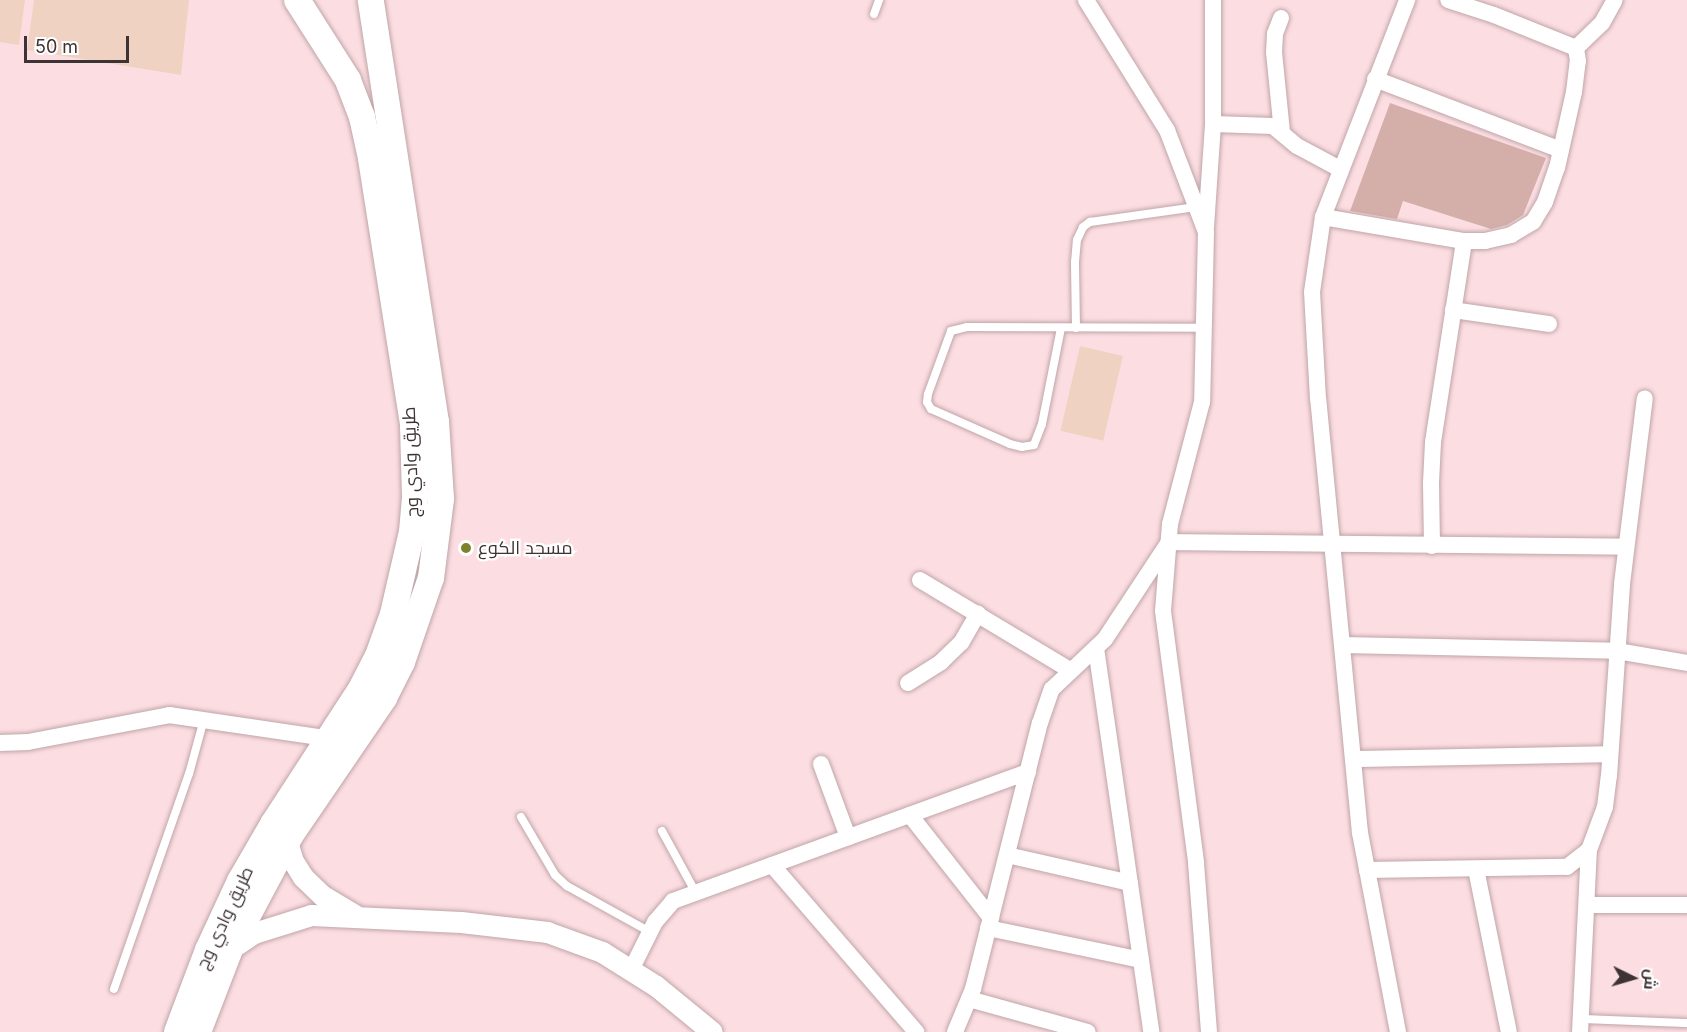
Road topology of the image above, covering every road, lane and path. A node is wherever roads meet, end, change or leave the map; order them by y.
1 (297, 0) edge
2 (371, 0) edge
3 (879, 0) edge
4 (1086, 0) edge
5 (1214, 0) edge
6 (1407, 0) edge
7 (1448, 0) edge
8 (1615, 0) edge
9 (1496, 7) edge
10 (874, 14) dead end
11 (1281, 18) dead end
12 (1576, 48) junction
13 (1375, 79) junction
14 (1213, 124) junction
15 (1282, 132) junction
16 (1561, 150) junction
17 (1340, 169) junction
18 (1196, 207) junction
19 (1323, 217) junction
20 (1206, 232) junction
21 (1464, 241) junction
22 (1453, 310) junction
23 (1549, 324) dead end
24 (1061, 328) junction
25 (1076, 328) junction
26 (1203, 328) junction
27 (1645, 398) dead end
28 (1169, 542) junction
29 (1331, 545) junction
30 (1432, 546) junction
31 (1626, 547) junction
32 (920, 580) dead end
33 (978, 614) junction
34 (1342, 645) junction
35 (1096, 648) junction
36 (1617, 651) junction
37 (1687, 663) edge
38 (1070, 670) junction
39 (908, 683) dead end
40 (204, 718) junction
41 (331, 739) junction
42 (0, 743) edge
43 (1610, 754) junction
44 (1353, 759) junction
45 (821, 764) dead end
46 (1028, 772) junction
47 (910, 815) junction
48 (521, 817) dead end
49 (662, 831) dead end
50 (290, 836) junction
51 (848, 837) junction
52 (1589, 850) junction
53 (1007, 855) junction
54 (772, 865) junction
55 (1476, 869) junction
56 (1367, 870) junction
57 (1130, 883) junction
58 (696, 892) junction
59 (1587, 905) junction
60 (1687, 905) edge
61 (356, 916) junction
62 (989, 923) junction
63 (650, 932) junction
64 (230, 949) junction
65 (1141, 960) junction
66 (631, 970) junction
67 (114, 989) dead end
68 (969, 999) junction
69 (1687, 1023) edge
70 (1577, 1028) edge
71 (177, 1032) edge
72 (198, 1032) edge
73 (712, 1032) edge
74 (915, 1032) edge
75 (955, 1032) edge
76 (1088, 1032) edge
77 (1151, 1032) edge
78 (1209, 1032) edge
79 (1398, 1032) edge
80 (1509, 1032) edge

1 - 41 main road, طريق وادي وج
2 - 50 main road, طريق وادي وج
3 - 10 lane
4 - 18 street
5 - 14 street
6 - 13 street
7 - 9 street
8 - 12 street
9 - 12 street
11 - 15 street
12 - 16 street
13 - 16 street
13 - 17 street
14 - 15 street
14 - 20 street
15 - 17 street
16 - 21 street
17 - 19 street
18 - 20 street
18 - 25 lane
19 - 21 street
19 - 29 street
20 - 26 street
21 - 22 street
22 - 23 street
22 - 30 street
24 - 24 lane
24 - 25 lane
25 - 26 lane
26 - 28 street
27 - 31 street
28 - 29 street
28 - 35 street
28 - 78 street
29 - 30 street
29 - 34 street
30 - 31 street
31 - 36 street
32 - 33 street
33 - 38 street
33 - 39 street
34 - 36 street
34 - 44 street
35 - 38 street
35 - 57 street
36 - 37 street
36 - 43 street
38 - 46 street
40 - 41 street
40 - 42 street
40 - 67 lane
41 - 71 main road, طريق وادي وج
43 - 44 street
43 - 52 street
44 - 56 street
45 - 51 street
46 - 47 street
46 - 53 street
47 - 51 street
47 - 62 street
48 - 63 lane
49 - 58 lane
50 - 61 street
50 - 64 main road, طريق وادي وج
51 - 54 street
52 - 55 street
52 - 59 street
53 - 57 street
53 - 62 street
54 - 58 street
54 - 74 street
55 - 56 street
55 - 80 street
56 - 79 street
57 - 65 street
58 - 63 street
59 - 60 street
59 - 70 street
61 - 64 street
61 - 66 street
62 - 65 street
62 - 68 street
63 - 66 street
64 - 72 main road, طريق وادي وج
65 - 77 street
66 - 73 street
68 - 75 street
68 - 76 street
69 - 70 lane

